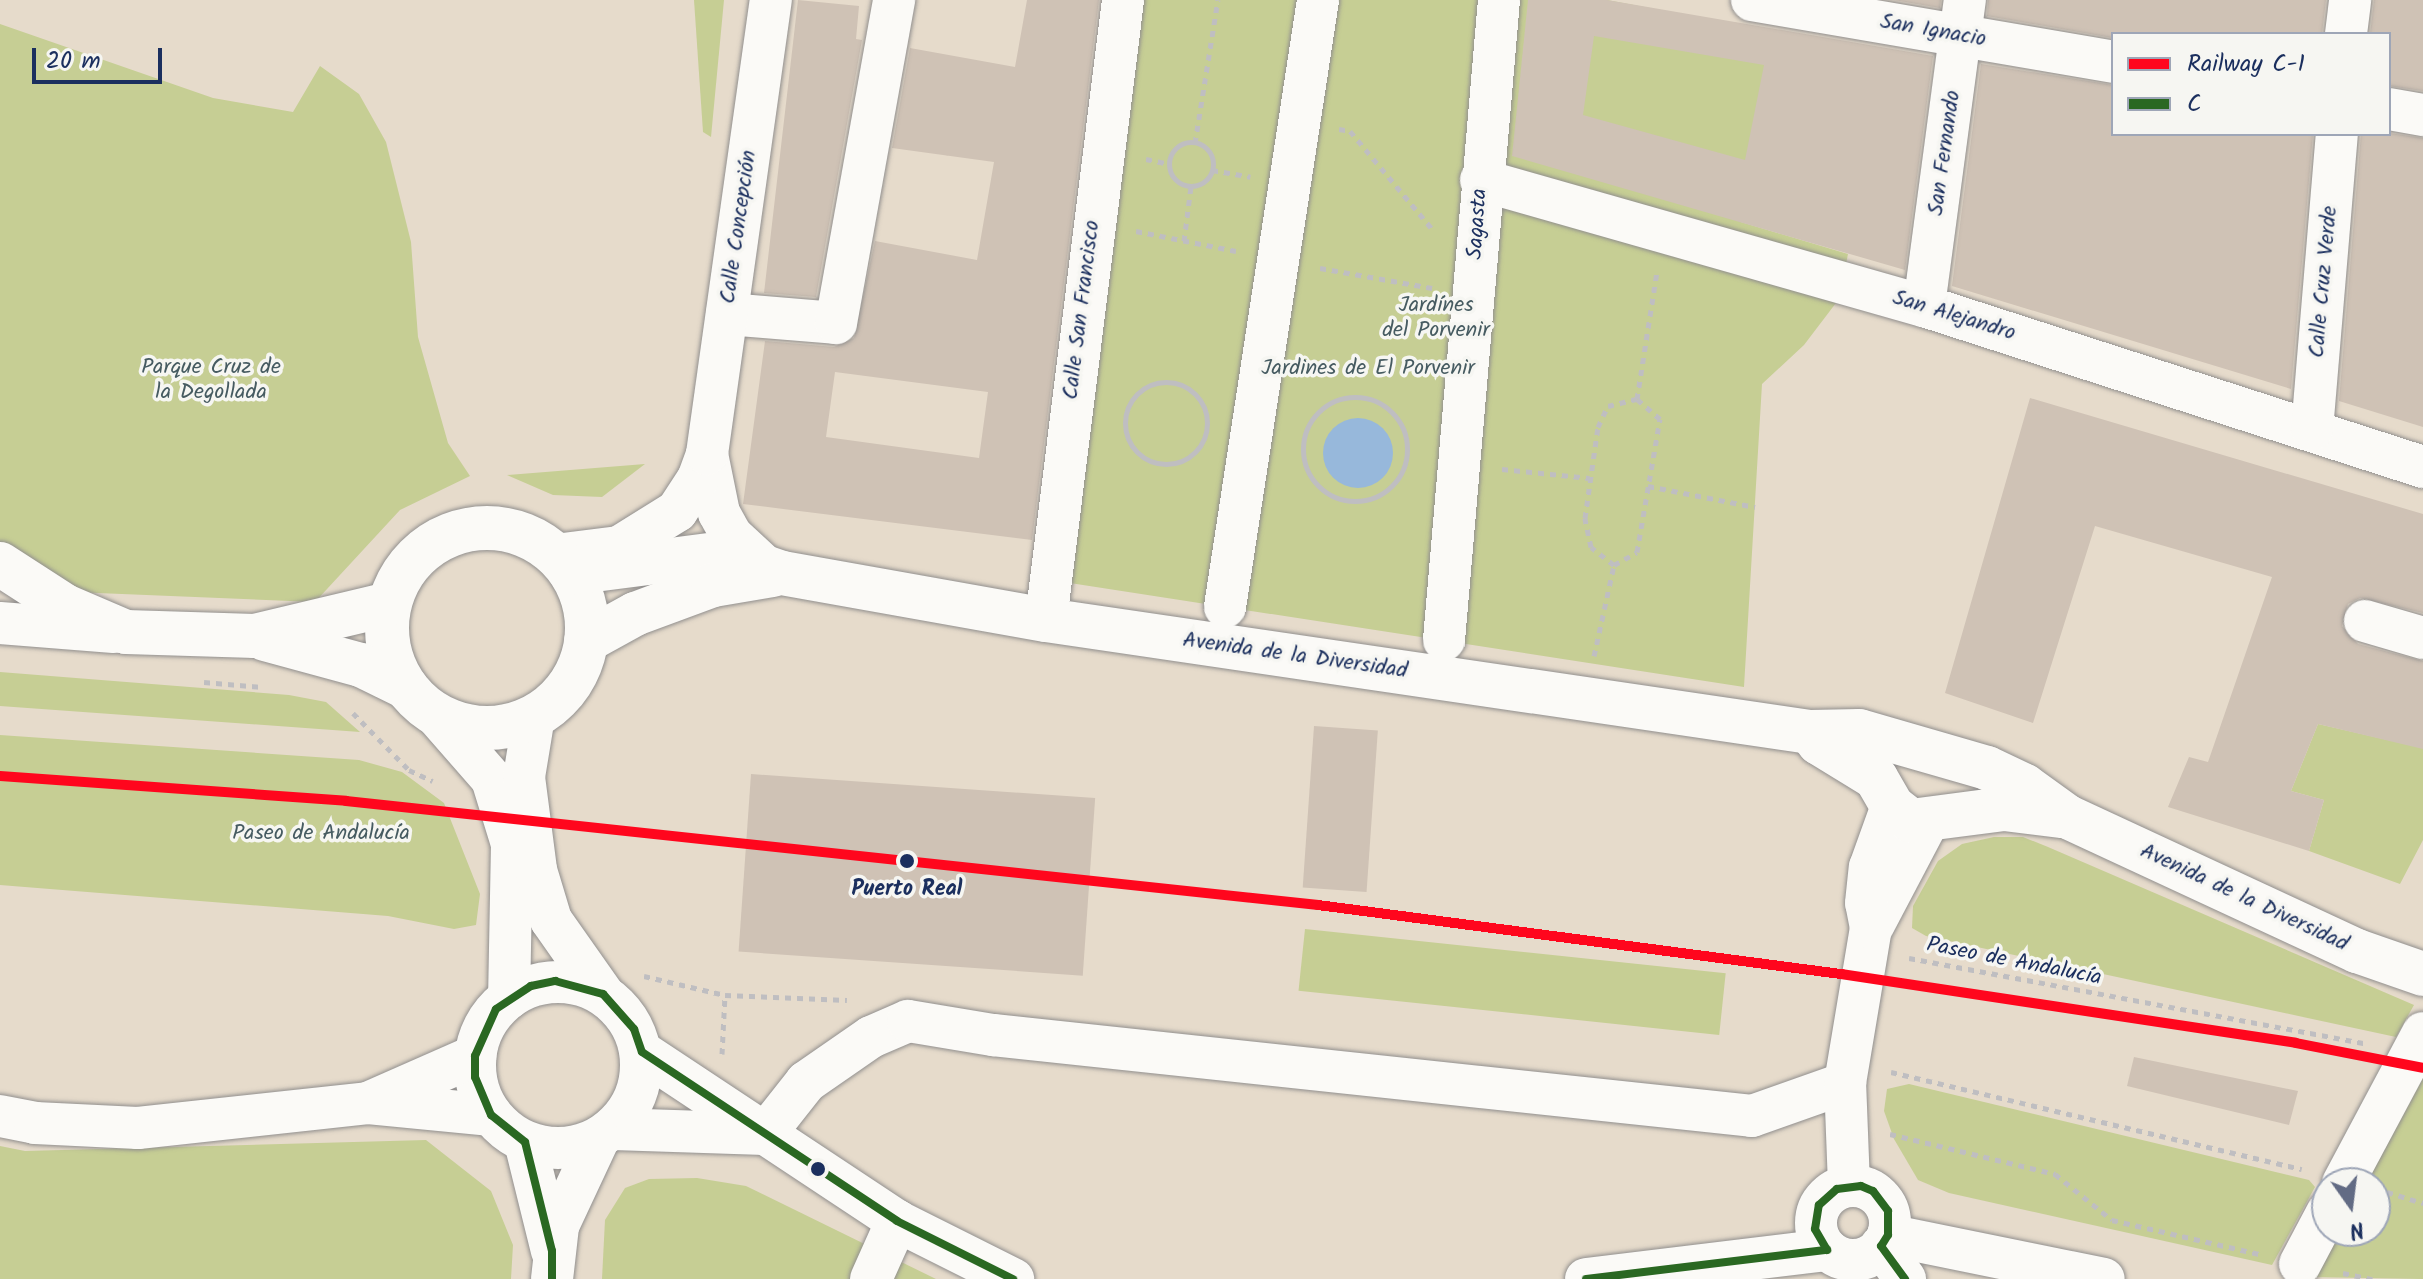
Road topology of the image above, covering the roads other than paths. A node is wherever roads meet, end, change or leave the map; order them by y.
1 (771, 0) edge
2 (894, 0) edge
3 (1123, 0) edge
4 (1318, 0) edge
5 (1499, 0) edge
6 (1752, 0) edge
7 (2350, 0) edge
8 (1963, 18) edge
9 (2346, 32) edge
10 (2111, 61) edge
11 (2391, 109) edge
12 (2423, 115) edge
13 (2337, 136) edge
14 (1481, 180) junction
15 (1924, 306) junction
16 (727, 314) junction
17 (2312, 430) junction
18 (707, 454) junction
19 (2423, 467) edge
20 (0, 564) edge
21 (563, 564) junction
22 (772, 568) junction
23 (389, 604) junction
24 (1225, 607) dead end
25 (1046, 620) junction
26 (2365, 621) dead end
27 (0, 623) edge
28 (126, 632) junction
29 (255, 636) junction
30 (2423, 638) edge
31 (1444, 640) dead end
32 (586, 641) junction
33 (421, 700) junction
34 (534, 716) junction
35 (1810, 732) junction
36 (1933, 754) junction
37 (1913, 810) junction
38 (2068, 817) junction
39 (2423, 974) edge
40 (603, 994) junction
41 (509, 998) junction
42 (2418, 1043) edge
43 (642, 1052) junction
44 (475, 1056) junction
45 (1845, 1083) junction
46 (368, 1103) junction
47 (491, 1115) junction
48 (0, 1116) edge
49 (606, 1134) junction
50 (765, 1134) junction
51 (525, 1142) junction
52 (2359, 1167) edge
53 (1849, 1185) junction
54 (897, 1221) junction
55 (2311, 1247) edge
56 (1891, 1253) edge
57 (1839, 1262) edge
58 (2300, 1264) dead end
59 (552, 1265) edge
60 (2005, 1270) edge
61 (871, 1279) edge
62 (1013, 1279) edge
63 (1586, 1279) edge
64 (2104, 1279) edge

1 - 16 street, Calle Concepción
2 - 16 street
3 - 25 street, Calle San Francisco
4 - 24 street
5 - 14 street, Sagasta
6 - 8 street, San Ignacio
7 - 9 street
8 - 10 street, San Ignacio
8 - 15 street, San Fernando
11 - 12 street
13 - 17 street, Calle Cruz Verde
14 - 15 street, San Alejandro
14 - 31 street, Sagasta
15 - 17 street, San Alejandro
16 - 18 street, Calle Concepción
17 - 19 street, San Alejandro
18 - 21 street, Calle Concepción
18 - 22 street, Calle Concepción
20 - 28 main road
21 - 22 main road, Avenida de la Diversidad
21 - 23 main road
21 - 32 main road
22 - 25 main road, Avenida de la Diversidad
22 - 32 main road, Avenida de la Diversidad
23 - 29 main road
23 - 33 main road
25 - 35 main road, Avenida de la Diversidad
26 - 30 street
27 - 28 street
28 - 29 main road
29 - 33 main road
32 - 34 main road
33 - 34 main road
33 - 41 street
34 - 40 street
35 - 36 main road, Avenida de la Diversidad
35 - 37 main road, Avenida de la Diversidad
36 - 37 main road
36 - 37 main road
36 - 38 main road, Avenida de la Diversidad
37 - 38 main road, Avenida de la Diversidad
37 - 45 street
38 - 39 main road, Avenida de la Diversidad
40 - 41 street
40 - 43 street
41 - 44 street
42 - 52 street
43 - 49 street
43 - 50 street
44 - 46 street
44 - 47 street
45 - 50 street
45 - 53 street
46 - 47 street
46 - 48 street
47 - 51 street
49 - 50 street
49 - 51 street
49 - 59 street
50 - 54 street
51 - 59 street
53 - 56 street
53 - 57 street
54 - 61 street
54 - 62 street
55 - 58 street
56 - 57 street
56 - 60 street
57 - 63 street
60 - 64 street

